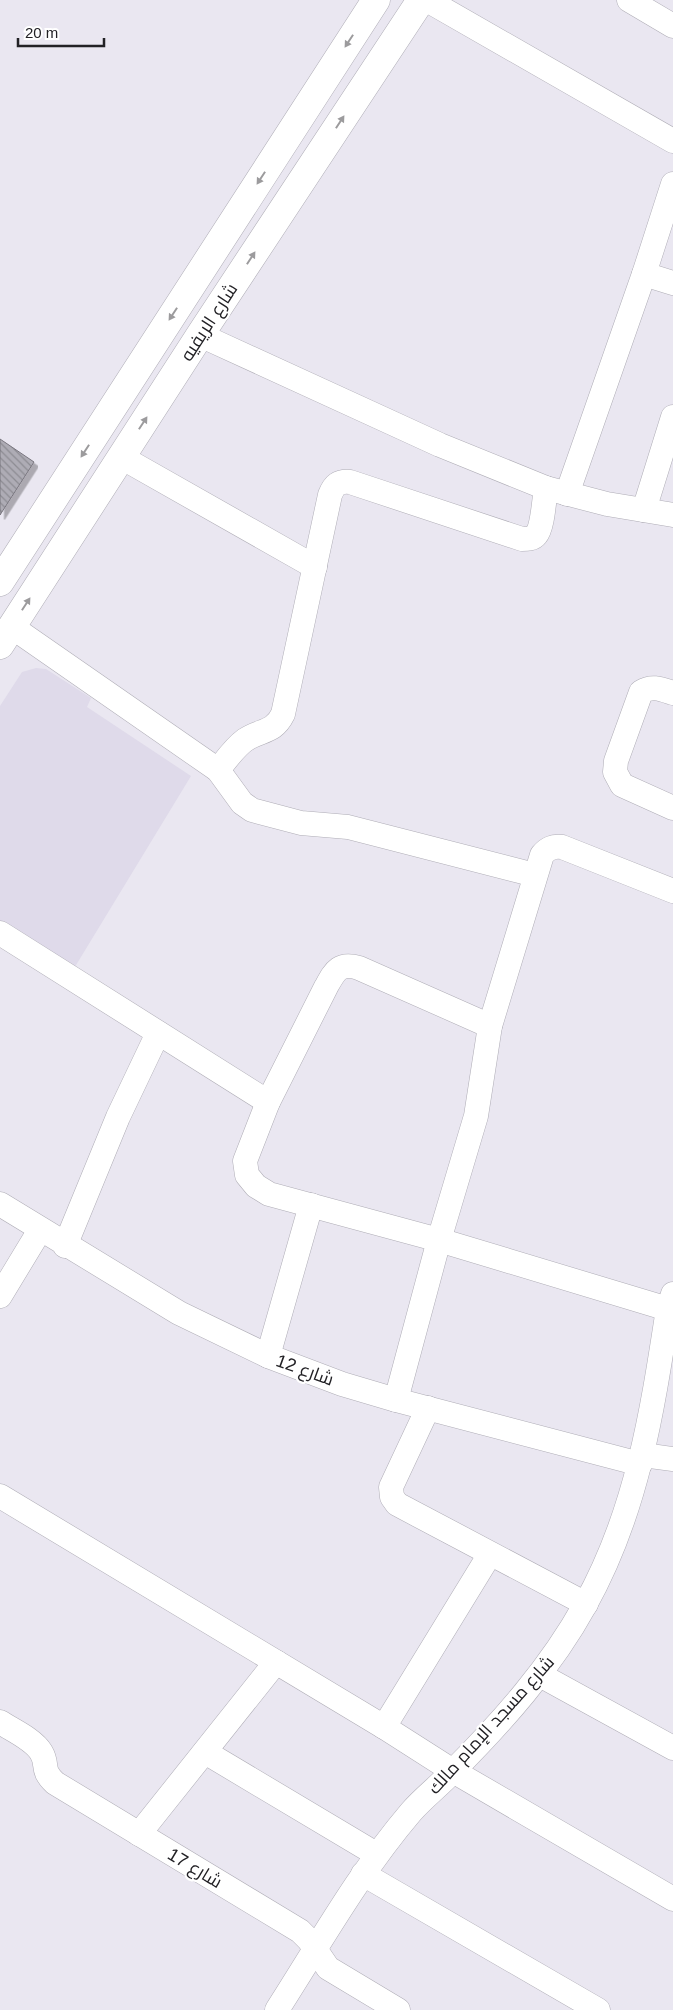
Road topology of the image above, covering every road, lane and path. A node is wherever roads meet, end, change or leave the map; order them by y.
1 (376, 0) edge
2 (421, 0) edge
3 (427, 0) edge
4 (629, 0) edge
5 (673, 26) edge
6 (673, 141) edge
7 (673, 184) edge
8 (644, 274) junction
9 (673, 283) edge
10 (200, 335) junction
11 (156, 341) junction
12 (185, 358) junction
13 (673, 417) edge
14 (121, 457) junction
15 (556, 491) junction
16 (644, 510) junction
17 (673, 515) edge
18 (315, 567) junction
19 (0, 582) edge
20 (6, 636) edge
21 (673, 693) edge
22 (218, 770) junction
23 (673, 808) edge
24 (535, 875) junction
25 (673, 891) edge
26 (0, 933) edge
27 (490, 1026) junction
28 (158, 1033) junction
29 (268, 1102) junction
30 (0, 1204) edge
31 (311, 1205) junction
32 (40, 1230) junction
33 (439, 1240) junction
34 (65, 1246) junction
35 (0, 1296) edge
36 (671, 1302) edge
37 (668, 1346) edge
38 (268, 1356) junction
39 (396, 1400) junction
40 (428, 1408) junction
41 (673, 1459) edge
42 (641, 1460) junction
43 (0, 1496) edge
44 (490, 1554) junction
45 (586, 1604) junction
46 (276, 1662) junction
47 (540, 1675) junction
48 (0, 1722) edge
49 (384, 1727) junction
50 (673, 1748) edge
51 (205, 1752) junction
52 (453, 1771) junction
53 (139, 1834) junction
54 (376, 1854) junction
55 (363, 1874) junction
56 (673, 1899) edge
57 (315, 1950) junction
58 (277, 2010) edge
59 (398, 2010) edge
60 (598, 2010) edge

1 -> 11 street, شارع الريفيه
10 -> 2 street, شارع الريفيه
3 - 6 street
4 - 5 street
7 - 8 street
8 - 9 street
8 - 15 street
10 - 12 street, شارع الريفيه
10 - 15 street
11 - 12 street
11 -> 19 street, شارع الريفيه
14 -> 12 street, شارع الريفيه
13 - 16 street
14 - 18 street
20 -> 14 street, شارع الريفيه
15 - 16 street
15 - 18 street
16 - 17 street
18 - 22 street
20 - 22 street
21 - 23 street
22 - 24 street
24 - 25 street
24 - 27 street
26 - 28 street
27 - 29 street
27 - 33 street
28 - 29 street
28 - 34 street
29 - 31 street
30 - 32 street, شارع 12
31 - 33 street
31 - 38 street
32 - 34 street, شارع 12
32 - 35 street
33 - 36 street
33 - 39 street
34 - 38 street, شارع 12
36 - 37 street, شارع مسجد الإمام مالك
37 - 42 street, شارع مسجد الإمام مالك
38 - 39 street, شارع 12
39 - 40 street, شارع 12
40 - 42 street, شارع 12
40 - 44 street
41 - 42 street, شارع 12
42 - 45 street, شارع مسجد الإمام مالك
43 - 46 street
44 - 45 street
44 - 49 street
45 - 47 street, شارع مسجد الإمام مالك
46 - 49 street
46 - 51 street
47 - 50 street
47 - 52 street, شارع مسجد الإمام مالك
48 - 53 street, شارع 17
49 - 52 street
51 - 53 street
51 - 54 street
52 - 54 street, شارع مسجد الإمام مالك
52 - 56 street
53 - 57 street, شارع 17
54 - 55 street, شارع مسجد الإمام مالك
55 - 57 street, شارع مسجد الإمام مالك
55 - 60 street
57 - 58 street, شارع مسجد الإمام مالك
57 - 59 street, شارع 17

